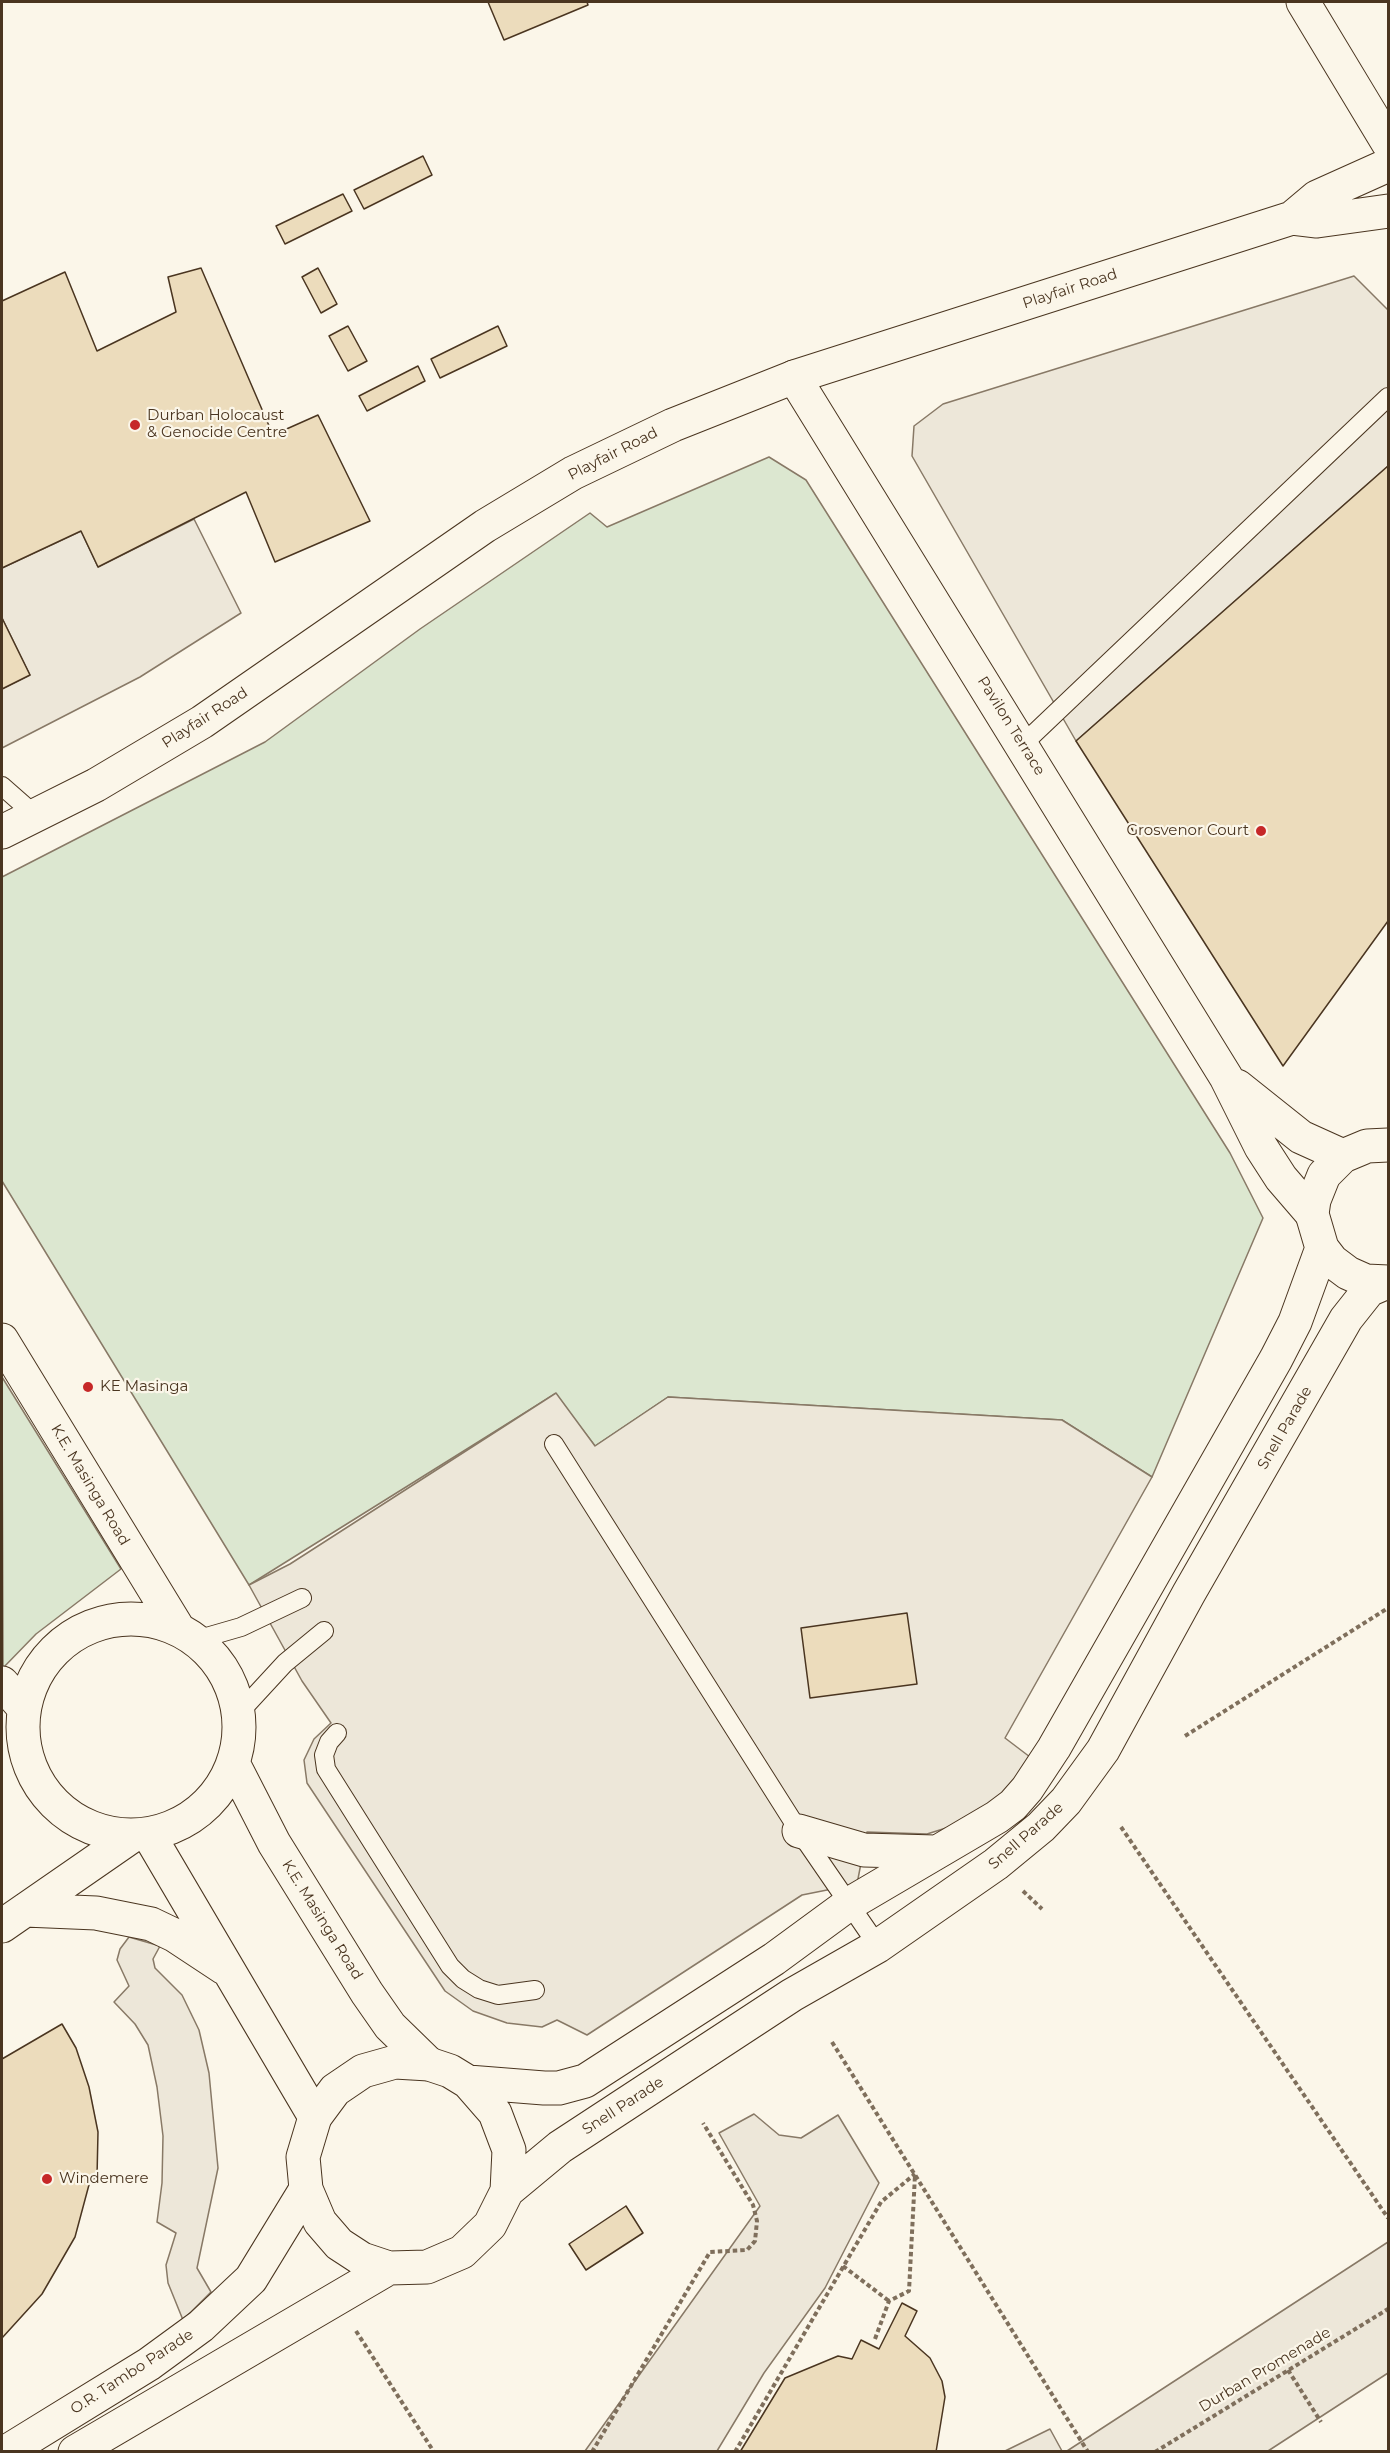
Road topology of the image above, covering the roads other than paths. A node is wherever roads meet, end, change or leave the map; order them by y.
1 (1303, 2) edge
2 (1388, 161) edge
3 (1389, 211) edge
4 (1292, 218) junction
5 (794, 377) junction
6 (1389, 397) edge
7 (1022, 745) junction
8 (2, 786) edge
9 (35, 815) junction
10 (2, 832) edge
11 (1226, 1077) junction
12 (1372, 1144) edge
13 (1312, 1214) junction
14 (1322, 1248) junction
15 (1387, 1282) edge
16 (2, 1340) edge
17 (554, 1444) dead end
18 (302, 1598) dead end
19 (324, 1631) dead end
20 (188, 1635) junction
21 (2, 1683) edge
22 (238, 1714) junction
23 (16, 1720) edge
24 (337, 1733) dead end
25 (233, 1763) junction
26 (799, 1831) junction
27 (141, 1835) junction
28 (937, 1852) junction
29 (849, 1904) junction
30 (14, 1918) edge
31 (878, 1946) junction
32 (233, 1974) junction
33 (535, 1990) dead end
34 (429, 2064) junction
35 (468, 2082) junction
36 (315, 2117) junction
37 (306, 2189) junction
38 (507, 2191) junction
39 (389, 2268) junction
40 (6, 2451) edge
41 (75, 2451) edge

1 - 2 street
2 - 4 street, Playfair Road
3 - 4 street, Playfair Road
4 - 5 street, Playfair Road
5 - 7 street, Pavilon Terrace
5 - 9 street, Playfair Road
6 - 7 lane
7 - 11 street, Pavilon Terrace
8 - 9 lane
9 - 10 street, Playfair Road
11 - 12 street, Pavilon Terrace
11 - 13 street, Pavilon Terrace
12 - 13 street
13 - 14 street, Snell Parade
14 - 15 street, Snell Parade
14 - 28 street
15 - 31 street, Snell Parade
16 - 20 street, K.E. Masinga Road
17 - 26 lane
18 - 20 lane
19 - 22 lane
20 - 22 street
20 - 23 street
21 - 23 street
22 - 25 street
23 - 27 street
24 - 33 lane
25 - 27 street
25 - 34 street, K.E. Masinga Road
26 - 28 street
26 - 29 lane
27 - 30 street
27 - 32 street
28 - 29 street
29 - 31 lane
29 - 35 street
30 - 32 street
31 - 38 street, Snell Parade
32 - 36 street
34 - 35 street
34 - 36 street
35 - 38 street
36 - 37 street
37 - 39 street
37 - 40 street, O.R. Tambo Parade
38 - 39 street
39 - 41 street

